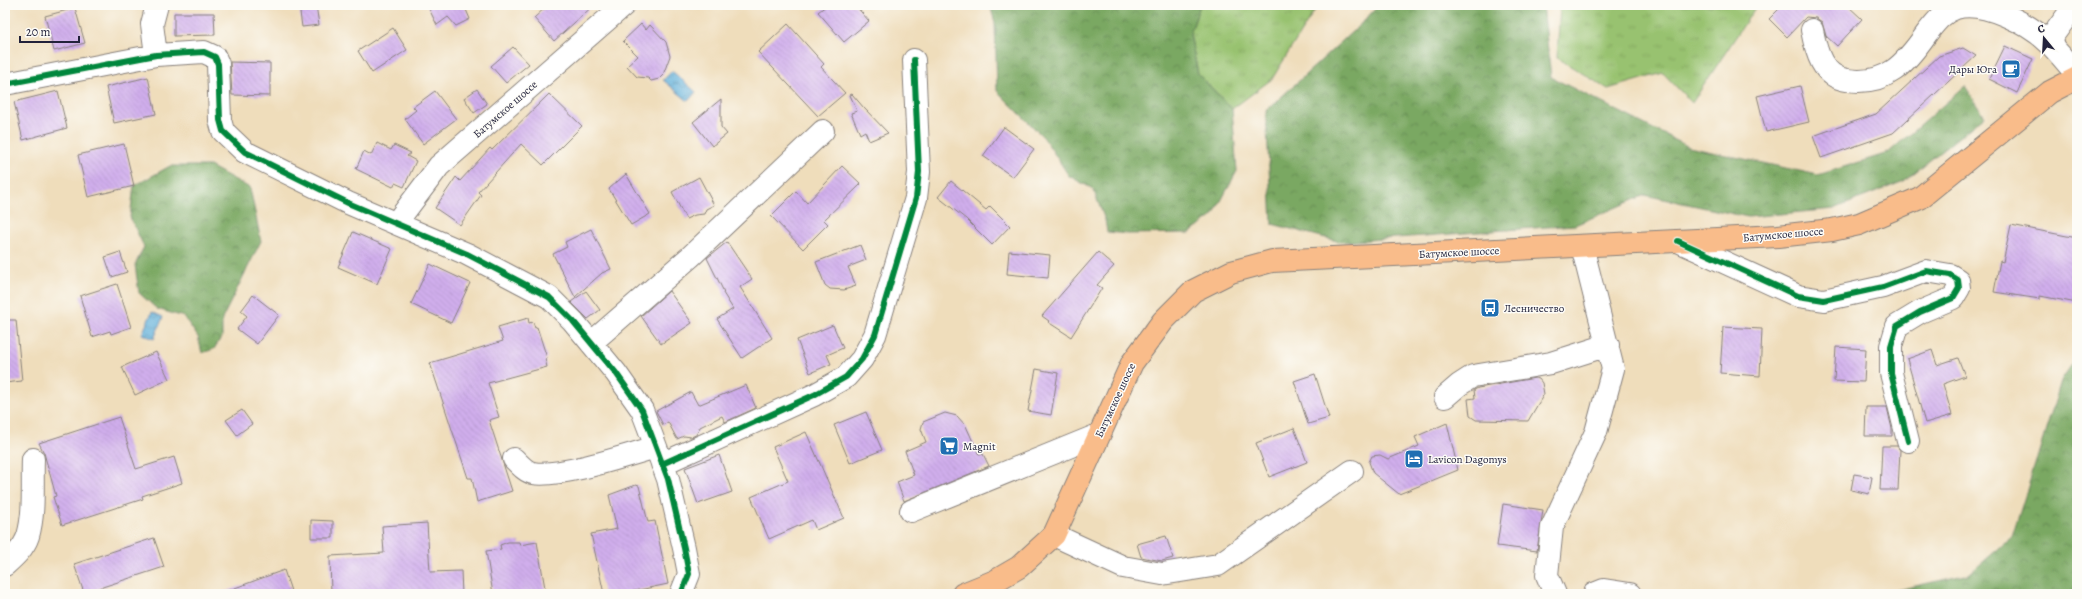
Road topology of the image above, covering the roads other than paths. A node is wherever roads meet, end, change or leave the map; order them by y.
1 (157, 5) edge
2 (624, 5) edge
3 (2075, 5) edge
4 (1812, 30) dead end
5 (2048, 42) junction
6 (156, 54) junction
7 (914, 60) dead end
8 (2077, 75) edge
9 (2077, 78) edge
10 (5, 84) edge
11 (823, 131) dead end
12 (396, 223) junction
13 (1678, 241) junction
14 (1582, 246) junction
15 (591, 343) junction
16 (1608, 345) junction
17 (1446, 397) dead end
18 (1098, 436) junction
19 (1908, 441) dead end
20 (659, 456) junction
21 (33, 459) dead end
22 (514, 459) dead end
23 (1352, 471) dead end
24 (911, 511) dead end
25 (1054, 535) junction
26 (5, 565) edge
27 (681, 594) edge
28 (963, 594) edge
29 (1555, 594) edge
30 (1594, 594) edge
31 (1630, 594) edge

1 - 6 street
2 - 12 street, Батумское шоссе
3 - 5 street
4 - 5 street
5 - 8 street
6 - 10 street
6 - 12 street
7 - 20 street
9 - 13 highway, Батумское шоссе
11 - 15 street
12 - 15 street
13 - 14 highway, Батумское шоссе
13 - 19 street
14 - 16 street
14 - 18 highway, Батумское шоссе
15 - 20 street
16 - 17 street
16 - 29 street
18 - 24 street
18 - 25 highway, Батумское шоссе
20 - 22 street
20 - 27 street
21 - 26 street
23 - 25 street
25 - 28 highway, Батумское шоссе
30 - 31 street

